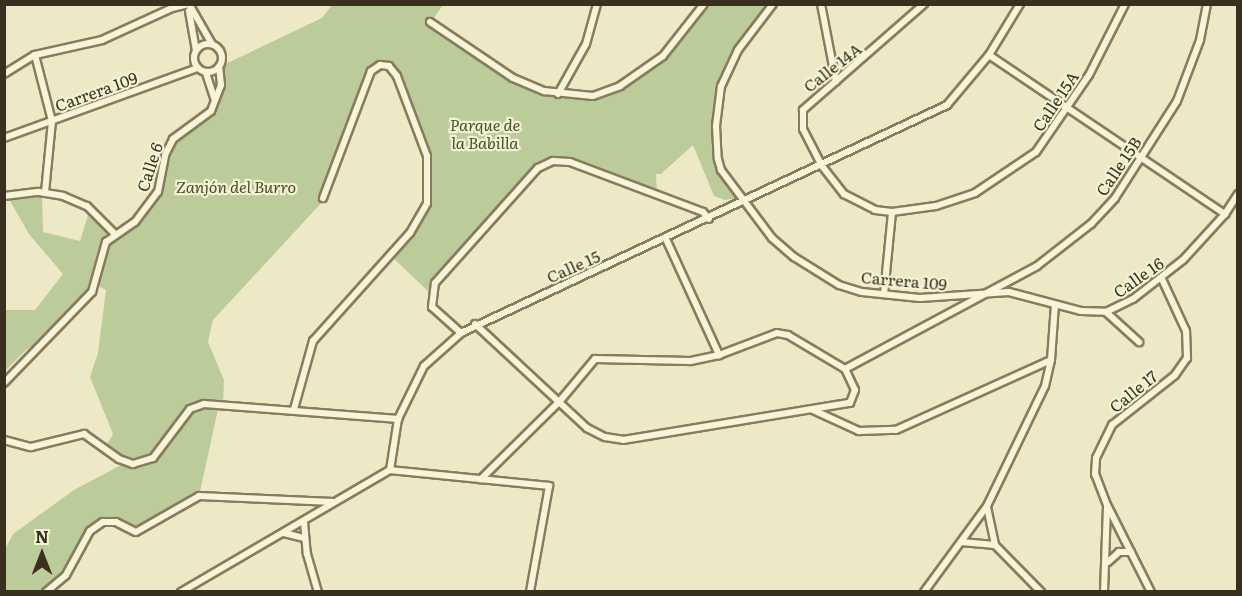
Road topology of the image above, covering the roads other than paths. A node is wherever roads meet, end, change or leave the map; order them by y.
1 (189, 4) edge
2 (597, 4) edge
3 (704, 4) edge
4 (773, 4) edge
5 (821, 4) edge
6 (924, 4) edge
7 (1020, 4) edge
8 (1125, 4) edge
9 (1207, 4) edge
10 (430, 22) dead end
11 (212, 44) junction
12 (196, 50) junction
13 (35, 55) junction
14 (989, 55) junction
15 (219, 67) junction
16 (197, 68) junction
17 (206, 73) junction
18 (4, 74) edge
19 (836, 82) junction
20 (558, 94) junction
21 (216, 102) junction
22 (1067, 108) junction
23 (52, 121) junction
24 (4, 138) edge
25 (1141, 157) junction
26 (822, 166) junction
27 (45, 192) junction
28 (1238, 194) edge
29 (4, 196) edge
30 (323, 198) dead end
31 (744, 202) junction
32 (892, 212) junction
33 (1225, 214) junction
34 (709, 219) junction
35 (115, 234) junction
36 (666, 239) junction
37 (1162, 279) junction
38 (987, 292) junction
39 (884, 294) junction
40 (1055, 304) junction
41 (1106, 312) junction
42 (475, 324) junction
43 (461, 333) junction
44 (1139, 342) dead end
45 (718, 355) junction
46 (1051, 360) junction
47 (845, 369) junction
48 (4, 384) edge
49 (559, 402) junction
50 (294, 409) junction
51 (813, 410) junction
52 (398, 419) junction
53 (4, 440) edge
54 (390, 470) junction
55 (481, 479) junction
56 (333, 502) junction
57 (1107, 505) junction
58 (987, 506) junction
59 (304, 522) junction
60 (284, 533) junction
61 (304, 538) junction
62 (961, 542) junction
63 (995, 545) junction
64 (1131, 552) junction
65 (1108, 562) junction
66 (46, 591) edge
67 (181, 591) edge
68 (318, 591) edge
69 (530, 591) edge
70 (924, 591) edge
71 (1041, 591) edge
72 (1104, 591) edge
73 (1151, 591) edge

1 - 13 street
2 - 20 street
3 - 20 street
4 - 31 street, Carrera 109
5 - 19 street
6 - 19 street, Calle 14A
7 - 14 street, Calle 15
8 - 22 street, Calle 15A
9 - 25 street, Calle 15B
10 - 20 street
11 - 12 street
11 - 12 street
11 - 15 street
12 - 16 street
13 - 18 street
13 - 23 street
14 - 22 street
14 - 26 street, Calle 15
15 - 17 street
15 - 21 street
16 - 17 street
16 - 23 street, Carrera 109
17 - 21 street
19 - 26 street, Calle 14A
21 - 35 street, Calle 6
22 - 25 street
22 - 32 street, Calle 15A
23 - 24 street, Carrera 109
23 - 27 street
25 - 33 street
25 - 38 street, Calle 15B
26 - 31 street, Calle 15
26 - 32 street, Calle 15A
27 - 29 street
27 - 35 street
28 - 33 street, Calle 16
30 - 50 street
31 - 34 street, Calle 15
31 - 39 street, Carrera 109
32 - 39 street
33 - 37 street, Calle 16
34 - 36 street, Calle 15
34 - 43 street
35 - 48 street, Calle 6
36 - 42 street, Calle 15
36 - 45 street
37 - 41 street, Calle 16
37 - 57 street, Calle 17
38 - 39 street, Carrera 109
38 - 40 street, Calle 16
38 - 47 street, Calle 15B
40 - 41 street, Calle 16
40 - 46 street
41 - 44 street
42 - 43 street, Calle 15
42 - 49 street
43 - 52 street, Calle 15
45 - 47 street
45 - 49 street
46 - 51 street
46 - 58 street
47 - 51 street
49 - 51 street
49 - 55 street
50 - 52 street
50 - 53 street
52 - 54 street, Calle 15
54 - 55 street
54 - 56 street
55 - 69 street
56 - 59 street
56 - 66 street
57 - 64 street, Calle 17
57 - 65 street
58 - 62 street
58 - 63 street
59 - 60 street
59 - 61 street
60 - 61 street
60 - 67 street
61 - 68 street
62 - 63 street
62 - 70 street
63 - 71 street
64 - 65 street
64 - 73 street, Calle 17
65 - 72 street

